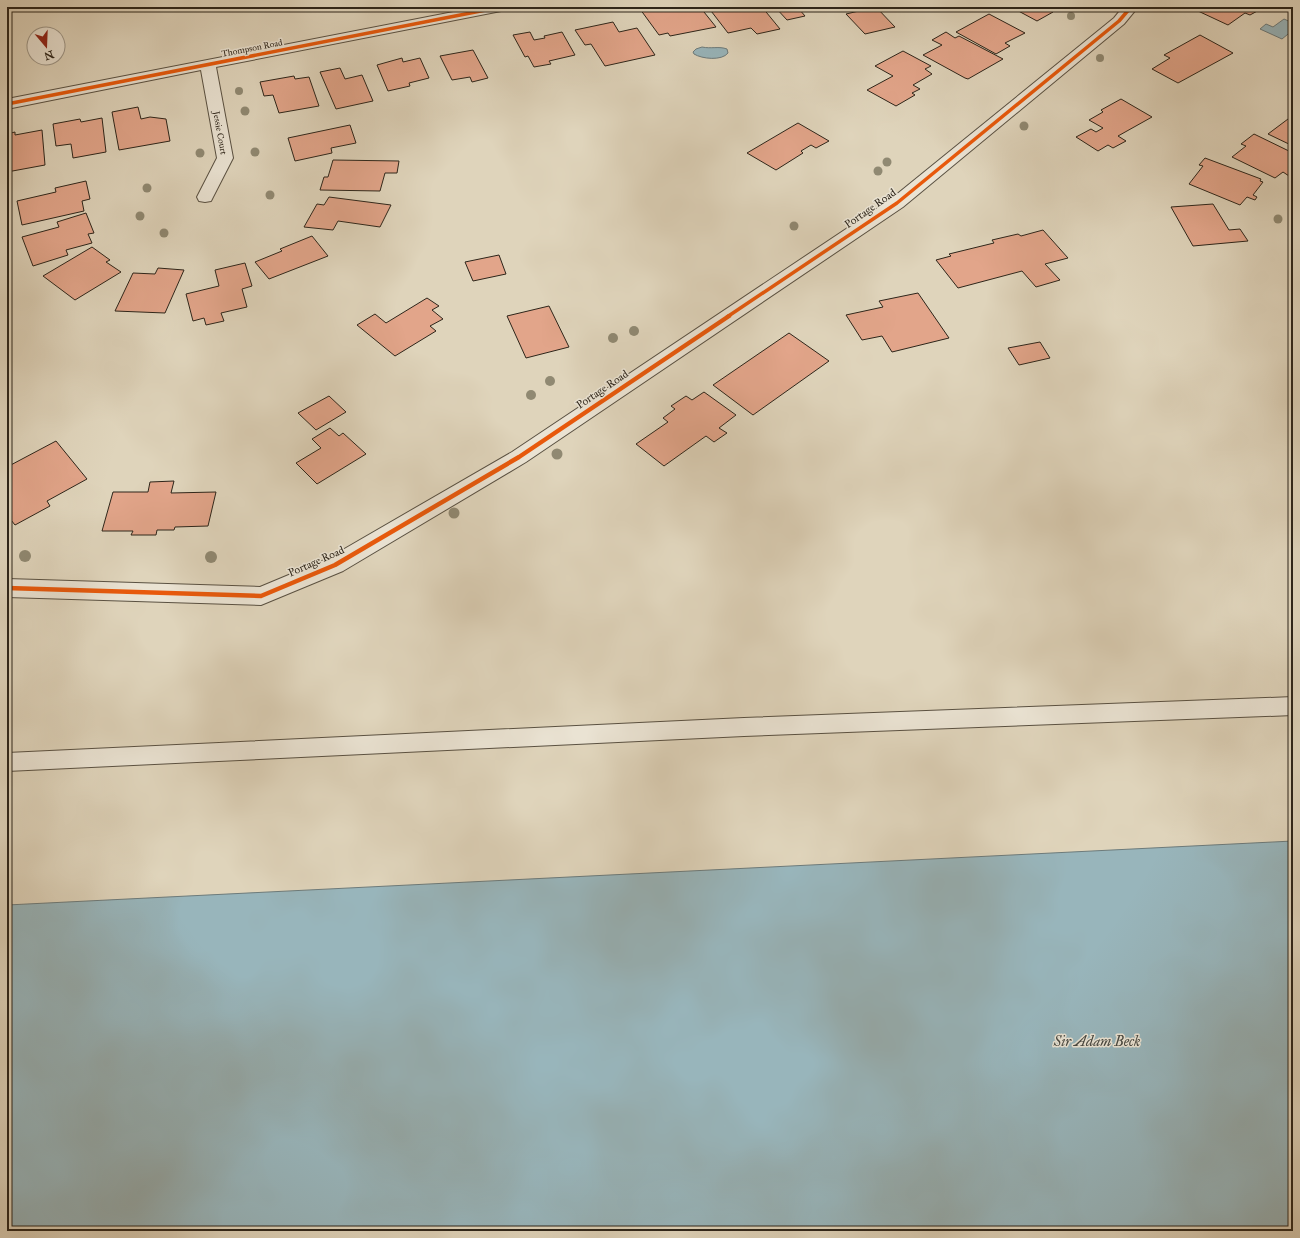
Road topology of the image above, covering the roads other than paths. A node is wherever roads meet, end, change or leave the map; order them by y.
1 (500, 7) edge
2 (1131, 7) edge
3 (208, 65) junction
4 (7, 104) edge
5 (205, 197) dead end
6 (7, 588) edge
7 (1293, 706) edge
8 (7, 762) edge

1 - 3 street, Thompson Road
2 - 6 street, Portage Road
3 - 4 street, Thompson Road
3 - 5 street, Jessie Court
7 - 8 lane

